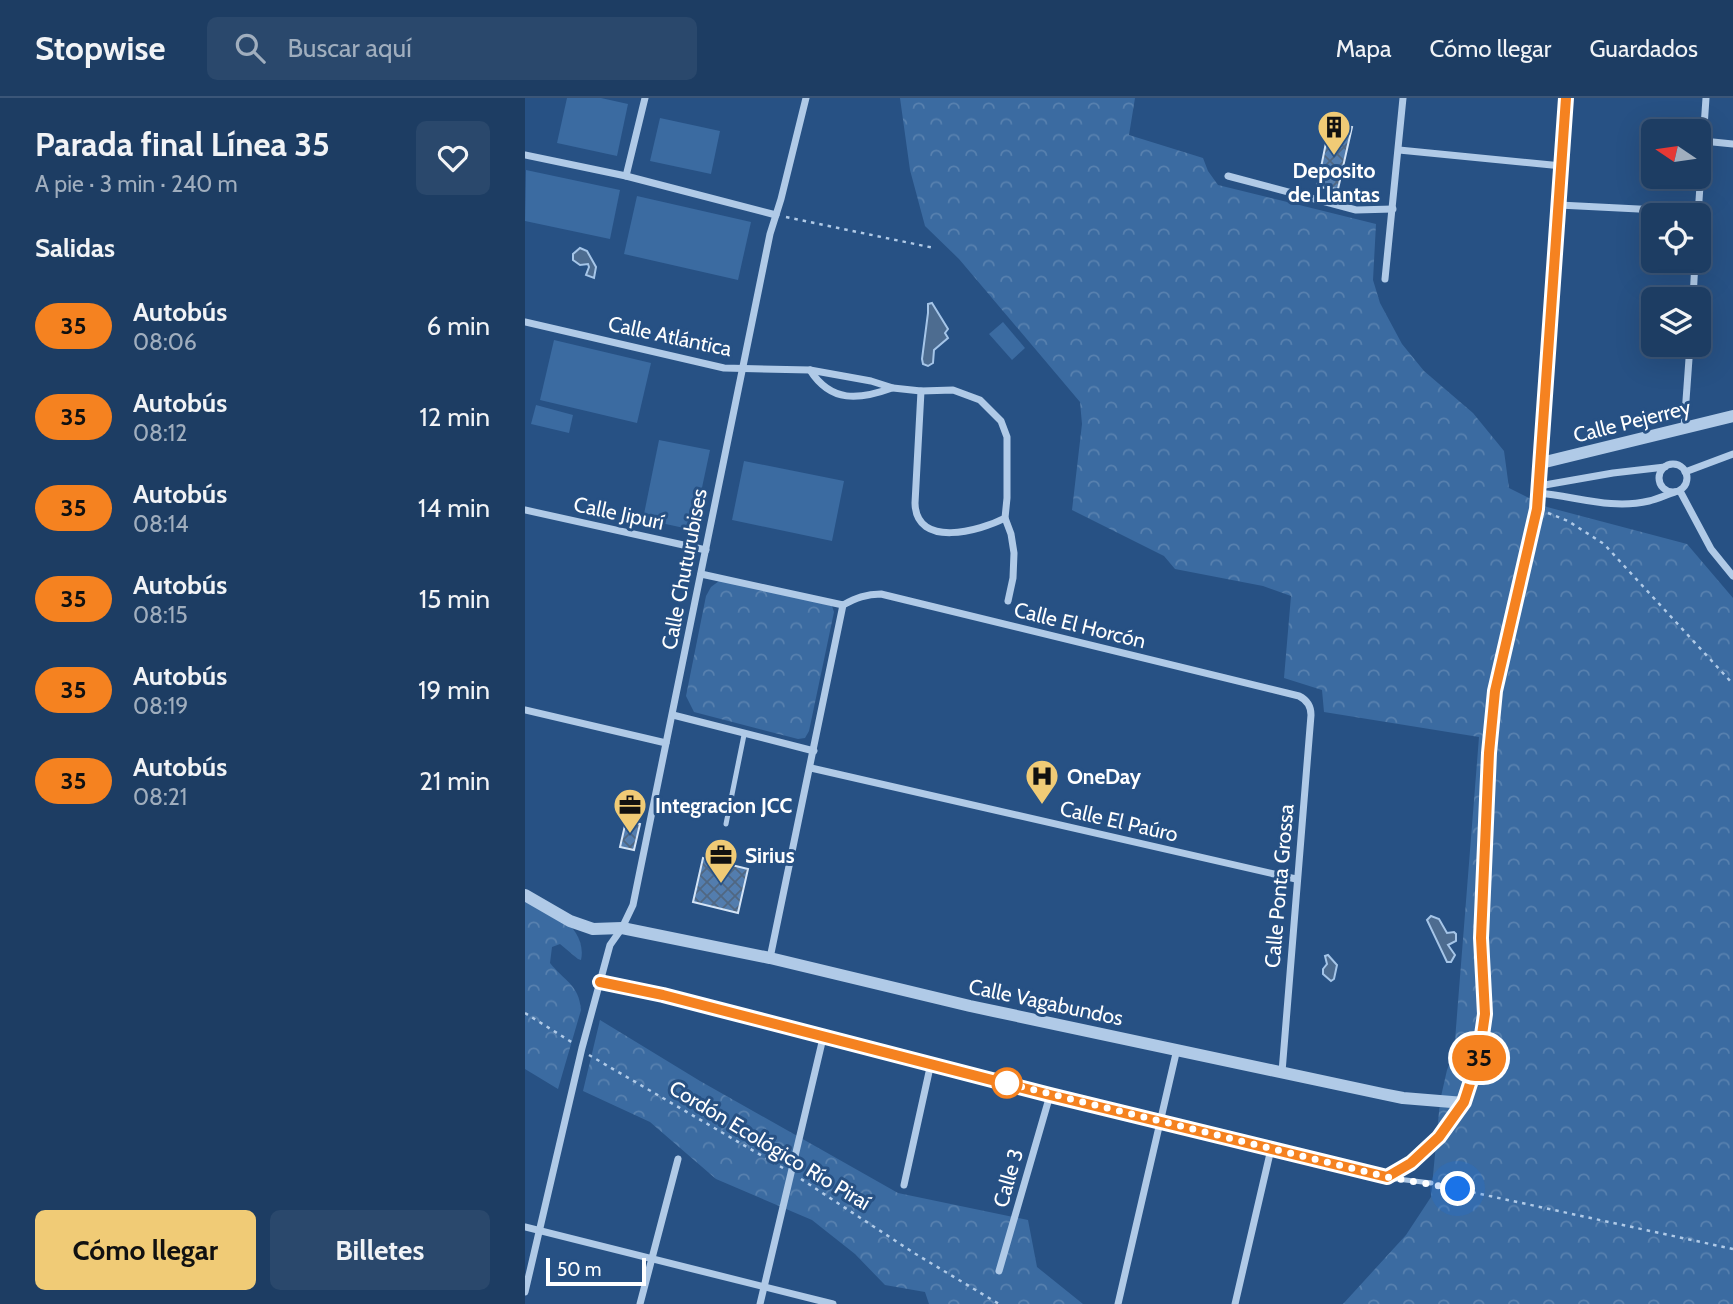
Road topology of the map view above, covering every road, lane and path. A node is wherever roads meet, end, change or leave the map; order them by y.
1 (645, 98) edge
2 (806, 98) edge
3 (1403, 98) edge
4 (1566, 98) edge
5 (1706, 98) edge
6 (1705, 119) edge
7 (1711, 143) edge
8 (1733, 144) edge
9 (1399, 150) junction
10 (525, 155) edge
11 (1562, 166) junction
12 (627, 176) junction
13 (1228, 176) dead end
14 (1559, 205) junction
15 (1392, 209) junction
16 (1641, 210) edge
17 (776, 215) junction
18 (934, 248) dead end
19 (1385, 279) dead end
20 (525, 322) edge
21 (1689, 357) edge
22 (741, 368) junction
23 (810, 370) junction
24 (893, 388) junction
25 (921, 391) junction
26 (1733, 416) edge
27 (1684, 429) junction
28 (1733, 454) edge
29 (1541, 463) junction
30 (1665, 467) junction
31 (1685, 472) junction
32 (1539, 489) junction
33 (1677, 491) junction
34 (1537, 509) junction
35 (525, 510) edge
36 (1005, 518) junction
37 (706, 550) junction
38 (701, 574) junction
39 (1733, 576) edge
40 (1007, 601) dead end
41 (843, 605) junction
42 (1733, 684) edge
43 (1308, 703) joint
44 (525, 710) edge
45 (673, 715) junction
46 (744, 735) junction
47 (666, 743) junction
48 (814, 751) junction
49 (811, 768) junction
50 (726, 824) dead end
51 (1296, 879) junction
52 (525, 895) edge
53 (622, 928) junction
54 (770, 958) junction
55 (600, 982) junction
56 (525, 1013) edge
57 (823, 1038) junction
58 (582, 1048) junction
59 (1177, 1049) junction
60 (931, 1063) junction
61 (1282, 1072) junction
62 (1050, 1095) junction
63 (1464, 1102) junction
64 (1160, 1122) junction
65 (1271, 1149) junction
66 (678, 1159) dead end
67 (792, 1173) junction
68 (1387, 1177) junction
69 (1431, 1183) joint
70 (904, 1185) dead end
71 (525, 1227) edge
72 (540, 1231) junction
73 (1733, 1249) edge
74 (650, 1259) junction
75 (999, 1270) dead end
76 (764, 1287) junction
77 (525, 1292) edge
78 (640, 1304) edge
79 (760, 1304) edge
80 (834, 1304) edge
81 (999, 1304) edge
82 (1118, 1304) edge
83 (1235, 1304) edge

1 - 12 street
2 - 17 street, Calle Chuturubises
3 - 9 street
4 - 11 street
5 - 6 street
7 - 8 street
9 - 11 street
9 - 15 street
10 - 12 street
11 - 14 street
12 - 17 street
13 - 15 street
14 - 16 street
14 - 29 street
15 - 19 street
17 - 18 path
17 - 22 street, Calle Chuturubises
20 - 22 street, Calle Atlántica
21 - 27 street
22 - 23 street, Calle Atlántica
22 - 37 street, Calle Chuturubises
23 - 24 street, Calle Atlántica
23 - 24 street
24 - 25 street, Calle Atlántica
25 - 36 street, Calle Atlántica
25 - 36 street
26 - 27 street, Calle Pejerrey
27 - 29 street, Calle Pejerrey
28 - 31 street
29 - 32 street
30 - 31 street
30 - 32 street
30 - 33 street
31 - 33 street
32 - 33 street
32 - 34 street
33 - 39 street
34 - 42 path
34 - 63 street
35 - 37 street, Calle Jipurí
36 - 40 street, Calle Atlántica
37 - 38 street, Calle Chuturubises
38 - 41 street
38 - 45 street, Calle Chuturubises
41 - 43 street, Calle El Horcón
41 - 48 street
43 - 51 street, Calle Ponta Grossa
44 - 47 street
45 - 46 street
45 - 47 street, Calle Chuturubises
46 - 48 street
46 - 50 lane
47 - 53 street, Calle Chuturubises
48 - 49 street
49 - 51 street, Calle El Paúro
49 - 54 street
51 - 61 street, Calle Ponta Grossa
52 - 53 street, Calle Vagabundos
53 - 54 street, Calle Vagabundos
53 - 55 street, Calle Chuturubises
54 - 59 street, Calle Vagabundos
55 - 57 street
55 - 58 street, Calle Chuturubises
56 - 58 path, Cordón Ecológico Río Piraí
57 - 60 street
57 - 67 street
58 - 67 path, Cordón Ecológico Río Piraí
58 - 72 street, Calle Chuturubises
59 - 61 street, Calle Vagabundos
59 - 64 street
60 - 62 street
60 - 70 street
61 - 63 street, Calle Vagabundos
62 - 64 street
62 - 75 street, Calle 3
63 - 68 street
64 - 65 street
64 - 82 street
65 - 68 street
65 - 83 street
66 - 74 street
67 - 76 street
67 - 81 path, Cordón Ecológico Río Piraí
68 - 69 lane
69 - 73 path
71 - 72 street
72 - 74 street
72 - 77 street, Calle Chuturubises
74 - 76 street
74 - 78 street
76 - 79 street
76 - 80 street

